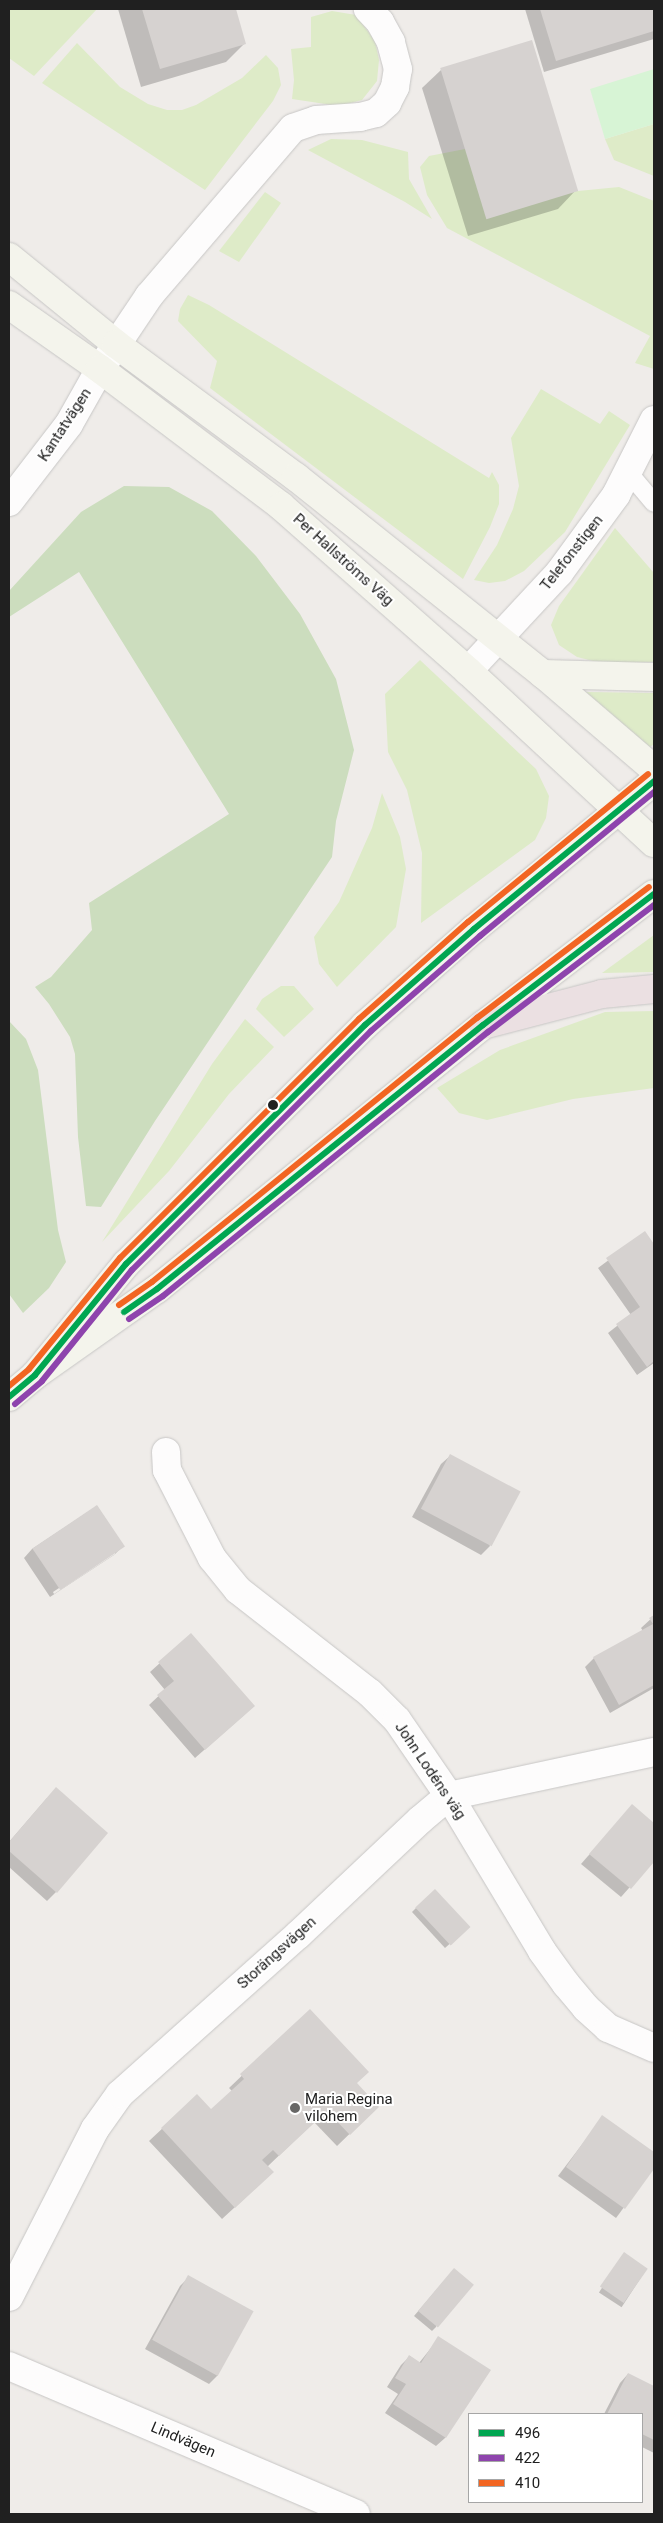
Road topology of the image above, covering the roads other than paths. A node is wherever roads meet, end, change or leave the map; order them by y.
1 (368, 9) edge
2 (9, 257) edge
3 (9, 305) edge
4 (116, 344) junction
5 (100, 369) junction
6 (654, 420) edge
7 (628, 472) junction
8 (9, 502) edge
9 (654, 503) edge
10 (498, 640) junction
11 (468, 671) junction
12 (543, 674) junction
13 (654, 677) edge
14 (654, 768) edge
15 (654, 781) edge
16 (616, 810) junction
17 (654, 843) edge
18 (654, 894) edge
19 (654, 989) edge
20 (483, 1025) junction
21 (35, 1375) junction
22 (9, 1396) edge
23 (166, 1452) dead end
24 (654, 1752) edge
25 (449, 1796) junction
26 (654, 2048) edge
27 (9, 2297) edge
28 (9, 2366) edge
29 (356, 2514) edge

1 - 4 street
2 - 4 main road, Per Hallströms Väg
3 - 5 main road, Per Hallströms Väg
4 - 5 street, Kantatvägen
4 - 10 main road, Per Hallströms Väg
5 - 8 street, Kantatvägen
5 - 11 main road, Per Hallströms Väg
6 - 7 street, Telefonstigen
7 - 9 lane
7 - 10 street, Telefonstigen
10 - 11 street, Telefonstigen
10 - 12 main road, Per Hallströms Väg
11 - 16 main road, Per Hallströms Väg
12 - 13 main road
12 - 14 main road, Per Hallströms Väg
15 - 16 main road
16 - 17 main road, Per Hallströms Väg
16 - 21 main road
18 - 20 main road
19 - 20 highway
20 - 21 main road
21 - 22 main road
23 - 25 street, John Lodéns väg
24 - 25 street, Storängsvägen
25 - 26 street, John Lodéns väg
25 - 27 street, Storängsvägen
28 - 29 street, Lindvägen

